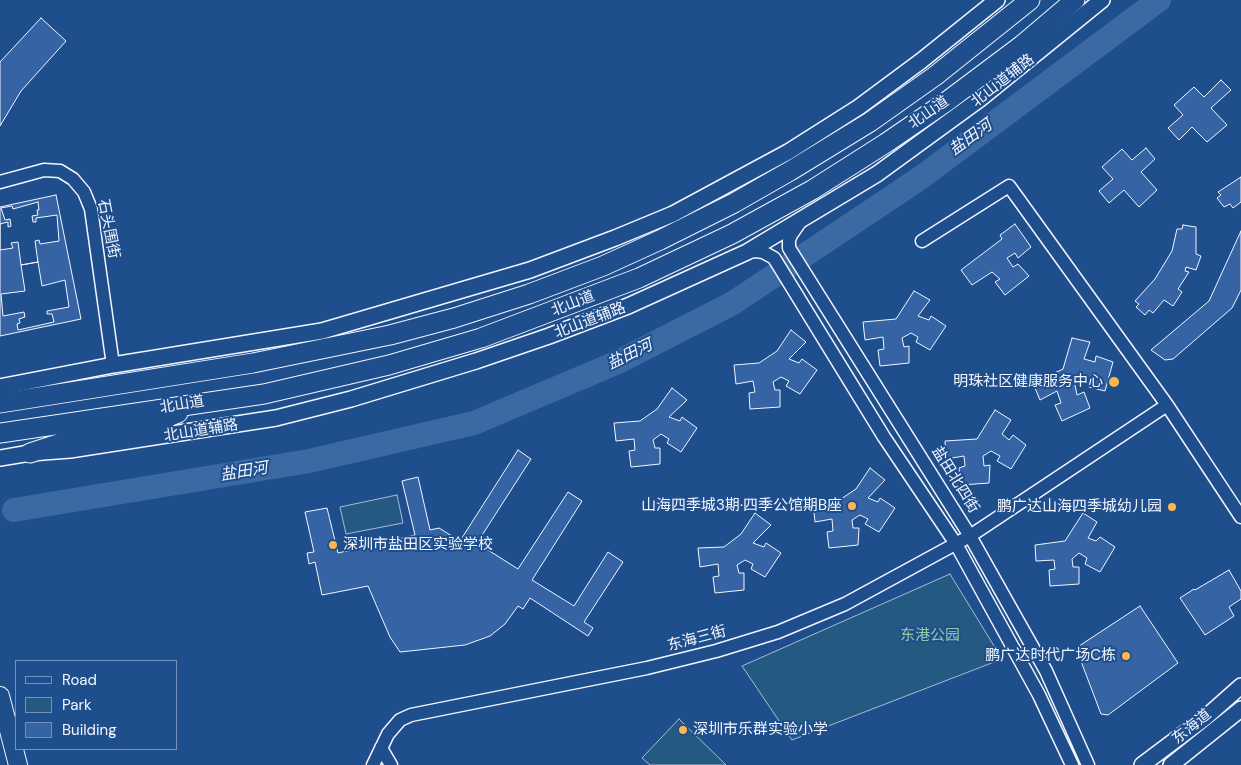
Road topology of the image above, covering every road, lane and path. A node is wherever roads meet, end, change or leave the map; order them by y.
1 (997, 0) edge
2 (1030, 0) edge
3 (1075, 0) edge
4 (1090, 0) edge
5 (1102, 0) edge
6 (1022, 45) junction
7 (738, 179) junction
8 (0, 182) edge
9 (734, 203) junction
10 (800, 222) junction
11 (922, 241) dead end
12 (747, 252) junction
13 (323, 340) junction
14 (113, 365) junction
15 (0, 387) edge
16 (209, 401) junction
17 (0, 402) edge
18 (1167, 405) junction
19 (0, 433) edge
20 (30, 453) junction
21 (0, 458) edge
22 (1241, 517) edge
23 (970, 536) junction
24 (956, 544) junction
25 (1241, 686) edge
26 (0, 696) edge
27 (1241, 709) edge
28 (381, 748) junction
29 (18, 765) edge
30 (373, 765) edge
31 (391, 765) edge
32 (1072, 765) edge
33 (1088, 765) edge
34 (1142, 765) edge
35 (1171, 765) edge

1 - 7 street
2 - 9 main road, 北山道
3 - 6 main road, 北山道
4 - 6 main road
5 - 10 street, 北山道辅路
6 - 16 main road, 北山道
7 - 9 street
7 - 13 street
8 - 14 street, 石头围街
9 - 13 main road, 北山道
10 - 12 street, 北山道辅路
10 - 23 street, 盐田北四街
11 - 18 street
12 - 20 street, 北山道辅路
12 - 24 street
13 - 14 street
13 - 17 main road, 北山道
14 - 15 street
16 - 19 main road, 北山道
16 - 20 main road
18 - 22 street
18 - 23 street, 东海三街
20 - 21 street, 北山道辅路
23 - 24 street, 东海三街
23 - 33 street, 盐田北四街
24 - 28 street, 东海三街
24 - 32 street
25 - 34 street, 东海道
26 - 29 main road
27 - 35 street, 东海道
28 - 30 street
28 - 31 street

